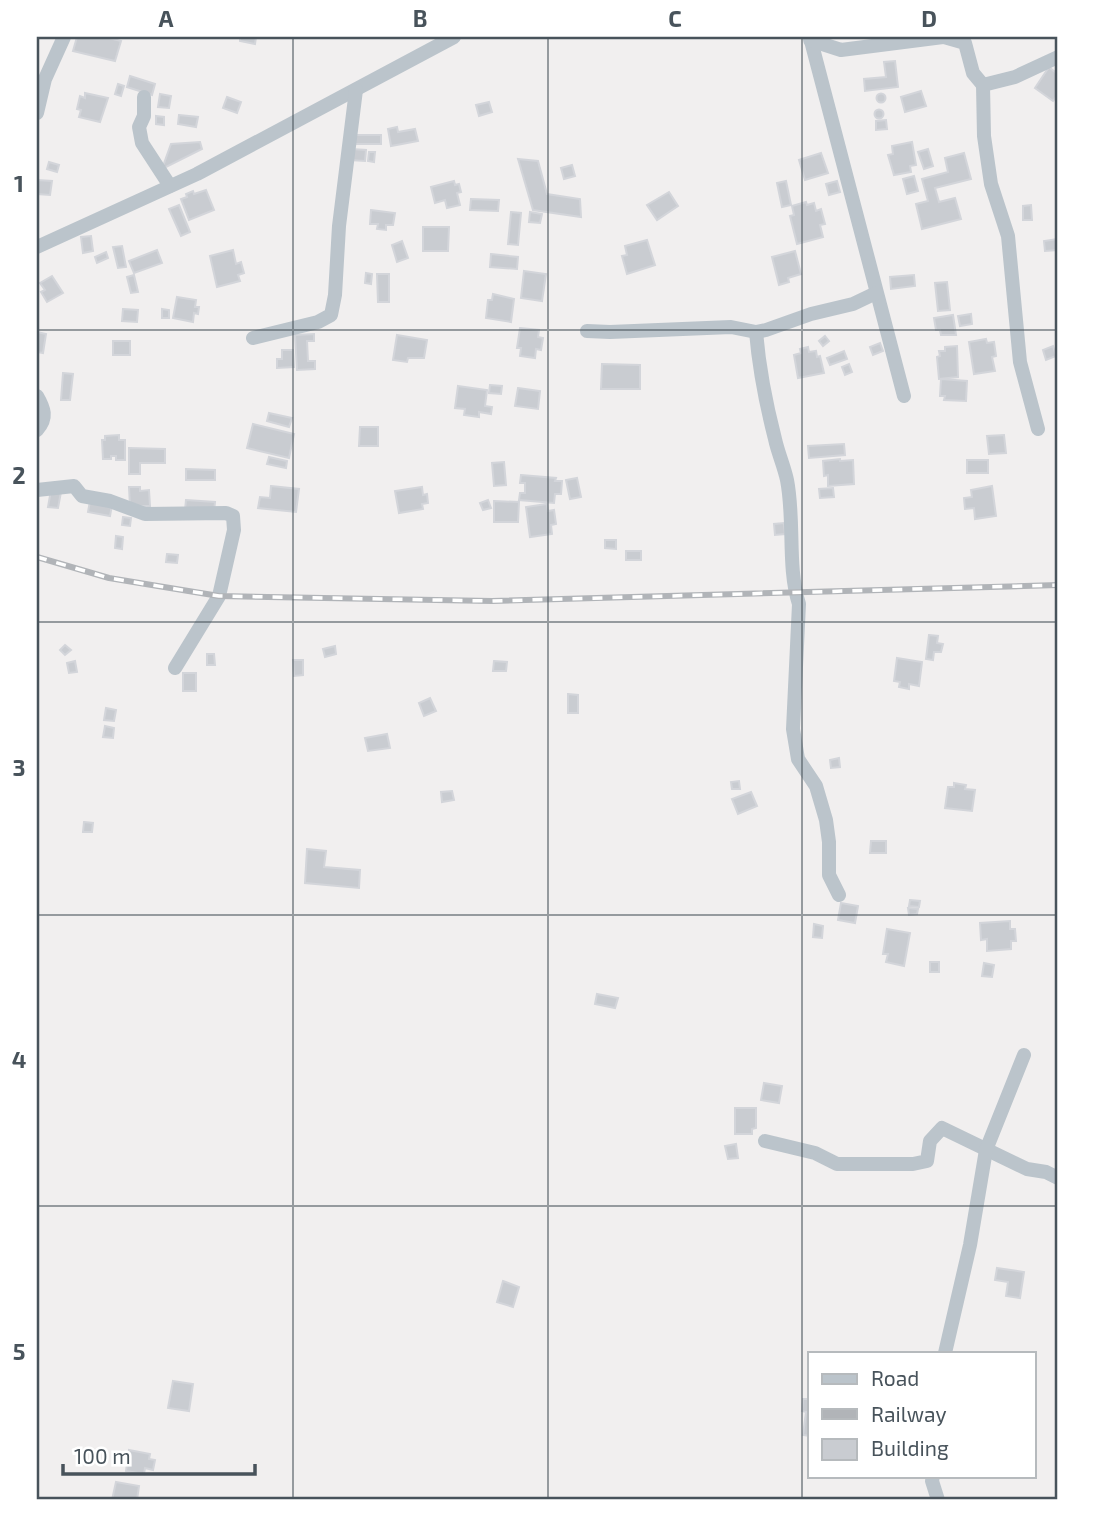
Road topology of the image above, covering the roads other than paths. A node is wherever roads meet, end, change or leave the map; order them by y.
1 (64, 37) edge
2 (454, 37) edge
3 (944, 37) edge
4 (810, 38) edge
5 (1058, 57) edge
6 (983, 85) junction
7 (356, 90) junction
8 (144, 97) dead end
9 (37, 113) edge
10 (170, 186) junction
11 (37, 247) edge
12 (876, 293) junction
13 (587, 331) dead end
14 (755, 332) junction
15 (253, 338) dead end
16 (37, 396) edge
17 (904, 396) dead end
18 (37, 429) edge
19 (1038, 429) dead end
20 (37, 490) edge
21 (175, 668) dead end
22 (839, 895) dead end
23 (1024, 1055) dead end
24 (765, 1141) dead end
25 (986, 1150) junction
26 (1058, 1178) edge
27 (945, 1352) edge
28 (933, 1478) edge
29 (938, 1500) edge

1 - 9 street
2 - 7 street
3 - 4 street
3 - 6 street
4 - 12 street
5 - 6 street
6 - 19 street
7 - 10 street
7 - 15 street
8 - 10 street
10 - 11 street
12 - 14 street
12 - 17 street
13 - 14 street
14 - 22 street
16 - 18 street
20 - 21 street
23 - 25 street
24 - 25 street
25 - 26 street
25 - 27 street
28 - 29 street

